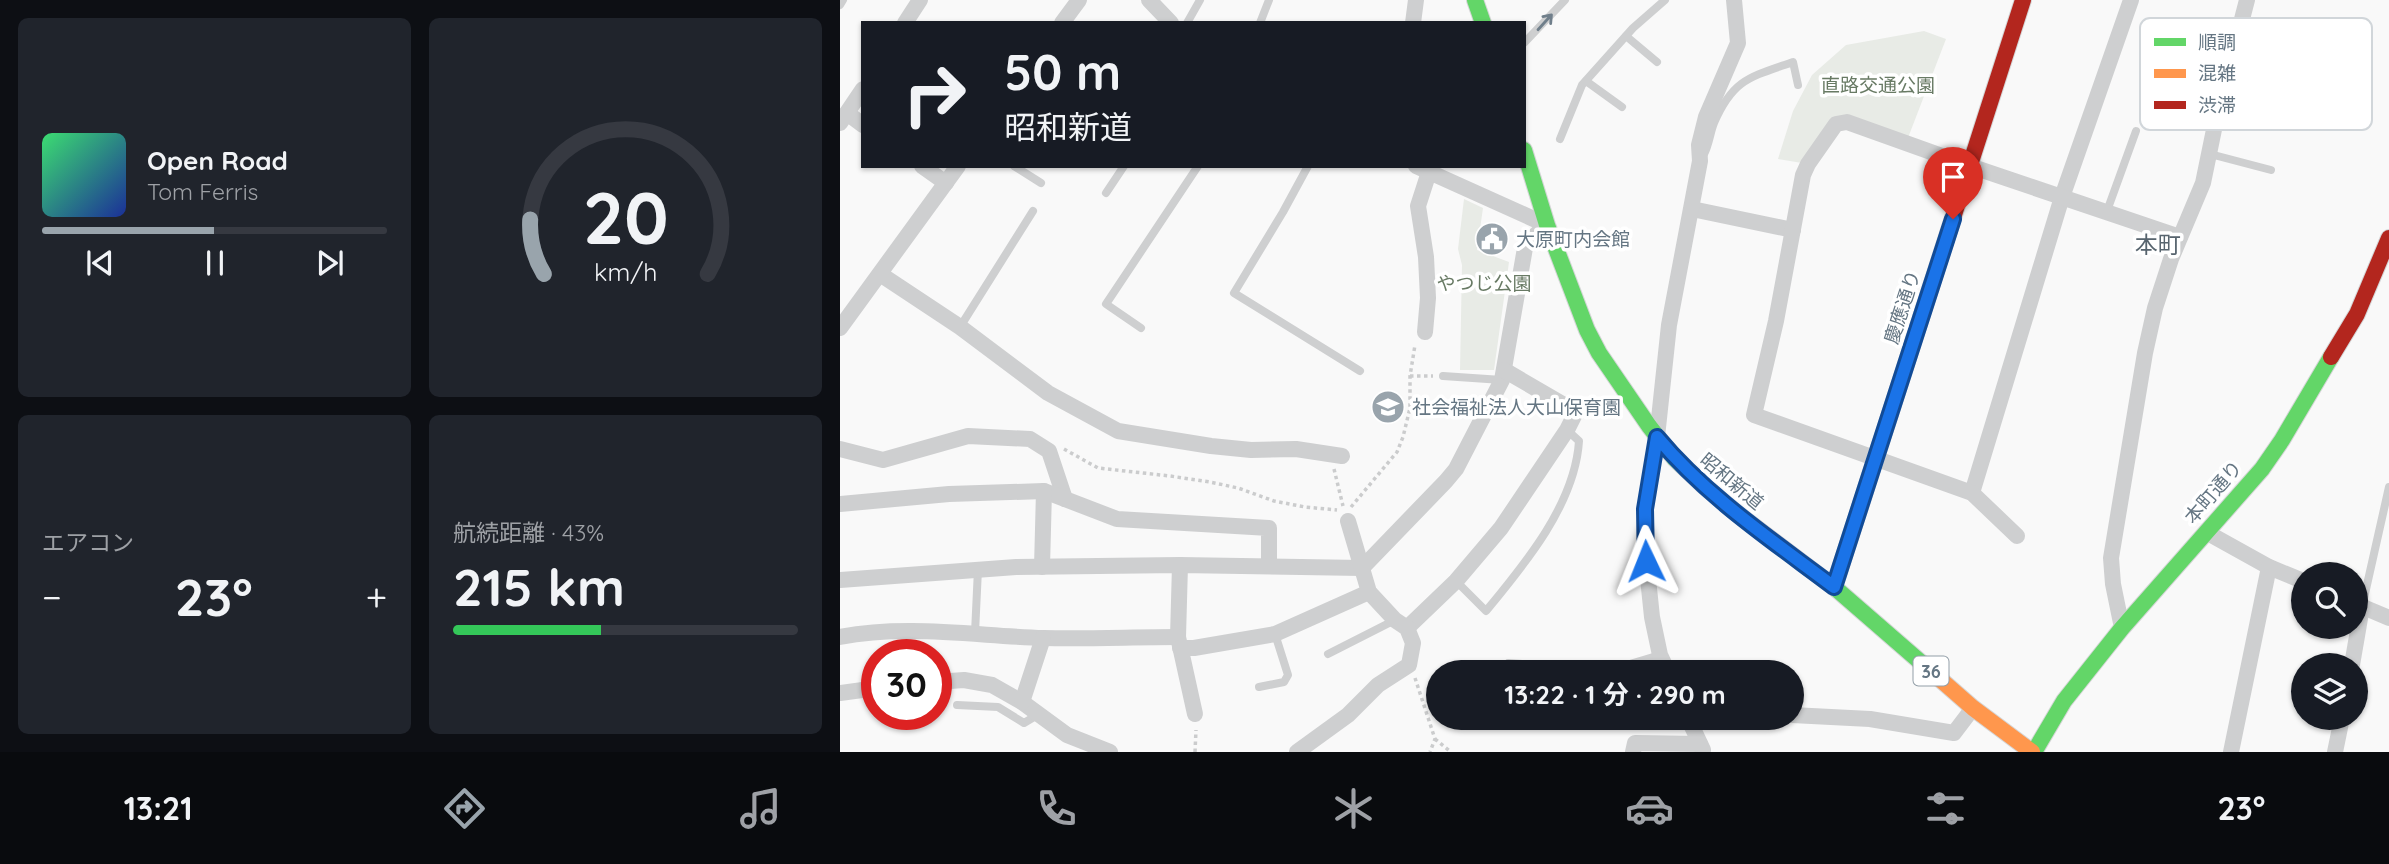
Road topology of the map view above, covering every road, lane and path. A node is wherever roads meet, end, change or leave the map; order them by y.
1 (843, 0) edge
2 (920, 0) edge
3 (1079, 0) edge
4 (1149, 0) edge
5 (1199, 0) edge
6 (1269, 0) edge
7 (1416, 0) edge
8 (1475, 0) edge
9 (1565, 0) edge
10 (1665, 0) edge
11 (1734, 0) edge
12 (2023, 0) edge
13 (2132, 0) edge
14 (2247, 0) edge
15 (840, 5) edge
16 (2242, 18) edge
17 (906, 21) edge
18 (1063, 21) edge
19 (1169, 21) edge
20 (1188, 21) edge
21 (1261, 21) edge
22 (1413, 21) edge
23 (1482, 21) edge
24 (1626, 36) junction
25 (1526, 41) edge
26 (1657, 62) dead end
27 (1586, 81) junction
28 (1798, 85) dead end
29 (861, 92) edge
30 (1622, 107) dead end
31 (843, 118) edge
32 (861, 124) edge
33 (2214, 130) edge
34 (2136, 131) dead end
35 (1560, 139) dead end
36 (2210, 154) junction
37 (1526, 156) edge
38 (1700, 161) junction
39 (1970, 166) junction
40 (925, 168) edge
41 (957, 168) edge
42 (1017, 168) edge
43 (1123, 168) edge
44 (1197, 168) edge
45 (1307, 168) edge
46 (1423, 169) edge
47 (2272, 170) dead end
48 (946, 183) junction
49 (1041, 183) dead end
50 (1106, 193) dead end
51 (2062, 197) junction
52 (1692, 209) junction
53 (1034, 211) dead end
54 (2107, 212) junction
55 (1548, 225) junction
56 (1793, 230) junction
57 (2180, 237) junction
58 (2389, 238) edge
59 (880, 274) junction
60 (2389, 278) edge
61 (2357, 314) junction
62 (960, 327) junction
63 (840, 328) edge
64 (1141, 328) dead end
65 (1425, 332) dead end
66 (1360, 371) dead end
67 (1503, 375) junction
68 (1410, 376) dead end
69 (1443, 376) joint
70 (1567, 430) junction
71 (1657, 437) junction
72 (840, 449) edge
73 (1342, 456) dead end
74 (1875, 458) junction
75 (2389, 487) edge
76 (1044, 491) junction
77 (1972, 493) junction
78 (1065, 499) junction
79 (840, 504) edge
80 (1348, 521) dead end
81 (2206, 532) junction
82 (2017, 536) dead end
83 (1180, 565) junction
84 (1269, 566) junction
85 (2269, 566) junction
86 (1042, 568) junction
87 (1362, 568) junction
88 (978, 569) junction
89 (2368, 570) edge
90 (2291, 576) edge
91 (840, 580) edge
92 (1456, 581) junction
93 (1834, 587) junction
94 (1369, 592) junction
95 (2368, 609) edge
96 (2389, 618) edge
97 (1401, 624) junction
98 (2122, 628) junction
99 (975, 634) junction
100 (1275, 634) junction
101 (840, 637) edge
102 (1043, 638) junction
103 (1179, 642) junction
104 (1328, 654) dead end
105 (1660, 655) junction
106 (1643, 660) edge
107 (1662, 660) edge
108 (1409, 665) junction
109 (952, 681) edge
110 (1259, 687) dead end
111 (861, 690) edge
112 (840, 693) edge
113 (1022, 702) junction
114 (957, 705) dead end
115 (1973, 708) junction
116 (1039, 714) junction
117 (1195, 714) joint
118 (1804, 716) edge
119 (1694, 730) edge
120 (2340, 730) edge
121 (1435, 738) junction
122 (1702, 748) edge
123 (1110, 752) edge
124 (1195, 752) edge
125 (1297, 752) edge
126 (1430, 752) edge
127 (1451, 752) edge
128 (1633, 752) edge
129 (2033, 752) edge
130 (2231, 752) edge
131 (2335, 752) edge

1 - 15 lane
2 - 17 street
3 - 18 street
4 - 19 street
5 - 20 lane
6 - 21 lane
7 - 22 street
8 - 23 main road
25 -> 9 lane
10 - 24 lane
11 - 38 street
12 - 39 main road, 慶應通り
13 - 51 street
14 - 16 street
24 - 26 lane
24 - 27 lane
27 - 30 lane
27 - 35 lane
28 - 38 lane
29 - 31 street
31 - 32 street
33 - 36 street
34 - 54 lane
36 - 47 lane
36 - 57 street
37 - 55 main road, 昭和新道
38 - 52 street
39 - 51 street
39 - 56 street
39 - 74 main road, 慶應通り
40 - 48 street
41 - 48 street
42 - 49 lane
43 - 50 lane
44 - 64 lane
45 - 66 lane
46 - 55 street
46 - 65 street
48 - 59 street
51 - 54 street
51 - 77 street
52 - 56 street
52 - 71 street
53 - 62 lane
54 - 57 street
55 - 67 street
55 - 71 main road, 昭和新道
56 - 74 street
57 - 98 street
58 - 61 main road, 本町通り
59 - 62 street
59 - 63 street
60 - 61 main road
61 - 81 main road, 本町通り
62 - 73 street
67 - 69 lane
67 - 70 street
67 - 87 street
68 - 69 path
70 - 92 street
70 - 92 lane
71 - 93 main road, 昭和新道
71 - 105 street
72 - 78 street
74 - 77 street
74 - 93 main road, 慶應通り
75 - 89 lane
76 - 78 street
76 - 79 street
76 - 86 street
77 - 82 street
78 - 84 street
80 - 87 street
81 - 85 street
81 - 98 main road, 本町通り
83 - 84 street
83 - 86 street
83 - 103 street
84 - 87 street
85 - 90 street
85 - 130 street
86 - 88 street
87 - 94 street
88 - 91 street
88 - 99 lane
92 - 97 street
93 - 115 main road, 昭和新道 / 36
94 - 97 street
94 - 100 street
95 - 96 street
97 - 104 lane
97 - 108 street
98 - 129 main road, 本町通り
99 - 101 street
99 - 102 street
100 - 103 street
100 - 110 lane
102 - 103 street
102 - 113 street
103 - 117 street
105 - 106 lane
105 - 107 street
108 - 121 path
108 - 125 street
109 - 113 street
111 - 112 street
113 - 116 street
114 - 116 lane
115 - 118 street
115 - 129 main road, 昭和新道 / 36
116 - 123 street
117 - 124 path
119 - 122 street
120 - 131 street
121 - 126 path
121 - 127 path
122 - 128 street

